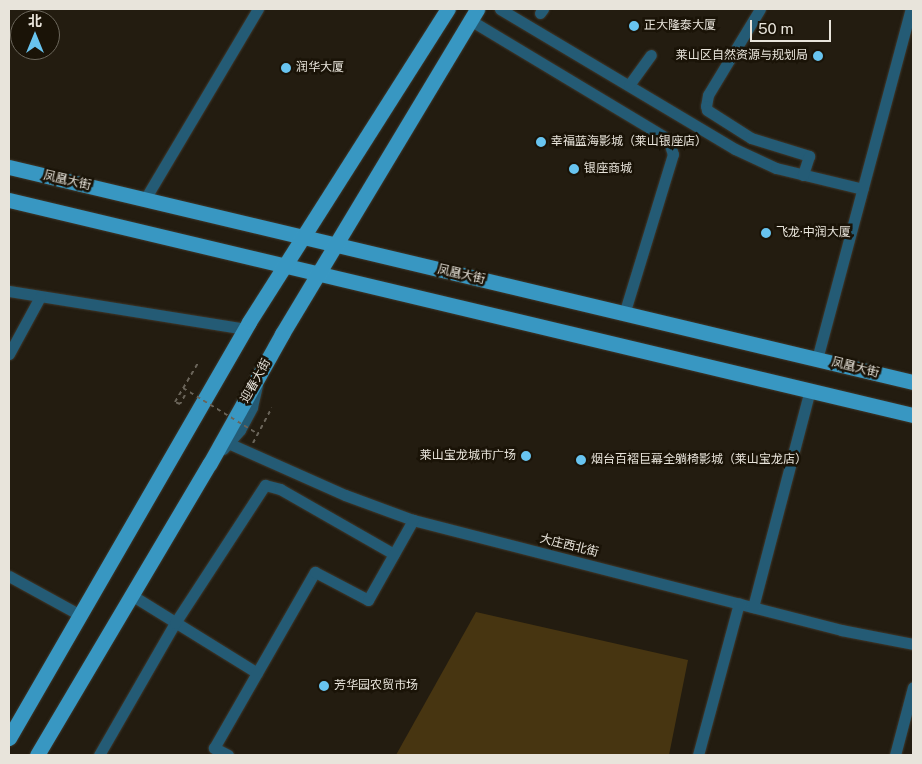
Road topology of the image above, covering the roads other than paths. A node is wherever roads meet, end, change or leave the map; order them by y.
1 (258, 9) edge
2 (448, 9) edge
3 (500, 9) edge
4 (760, 9) edge
5 (911, 9) edge
6 (473, 14) edge
7 (651, 55) dead end
8 (629, 85) junction
9 (9, 167) edge
10 (803, 175) junction
11 (863, 190) junction
12 (145, 199) junction
13 (9, 200) edge
14 (303, 237) junction
15 (335, 245) junction
16 (285, 265) junction
17 (318, 273) junction
18 (9, 291) edge
19 (40, 297) junction
20 (624, 314) junction
21 (246, 329) junction
22 (9, 354) edge
23 (818, 359) junction
24 (258, 376) junction
25 (913, 382) edge
26 (810, 390) junction
27 (913, 415) edge
28 (228, 443) junction
29 (210, 463) junction
30 (413, 520) junction
31 (394, 554) junction
32 (9, 576) edge
33 (133, 596) junction
34 (739, 604) junction
35 (754, 607) junction
36 (80, 615) junction
37 (175, 623) junction
38 (913, 644) edge
39 (257, 673) junction
40 (913, 686) edge
41 (9, 738) edge
42 (37, 755) edge
43 (99, 755) edge
44 (228, 755) edge
45 (698, 755) edge
46 (895, 755) edge

1 - 12 street
2 - 14 main road
3 - 8 street
4 - 10 street
5 - 11 street
6 - 15 main road, 迎春大街
6 - 20 street
7 - 8 street
8 - 10 street
9 - 12 main road, 凤凰大街
10 - 11 street
11 - 23 street
12 - 14 main road, 凤凰大街
13 - 16 main road
14 - 15 main road, 凤凰大街
14 - 16 main road
15 - 17 main road, 迎春大街
15 - 20 main road, 凤凰大街
16 - 17 main road
16 - 21 main road
17 - 24 main road, 迎春大街
17 - 26 main road
18 - 19 street
19 - 21 street
19 - 22 street
20 - 23 main road, 凤凰大街
21 - 36 main road
23 - 25 main road, 凤凰大街
24 - 28 street
24 - 29 main road, 迎春大街
26 - 27 main road
26 - 35 street
28 - 29 street
28 - 30 street, 大庄西北街
29 - 33 main road, 迎春大街
30 - 31 street
30 - 34 street, 大庄西北街
31 - 37 street
31 - 39 street
32 - 36 street
33 - 37 street
33 - 42 main road, 迎春大街
34 - 35 street, 大庄西北街
34 - 45 street
35 - 38 street, 大庄西北街
36 - 41 main road
37 - 39 street
37 - 43 street
39 - 44 street
40 - 46 street

